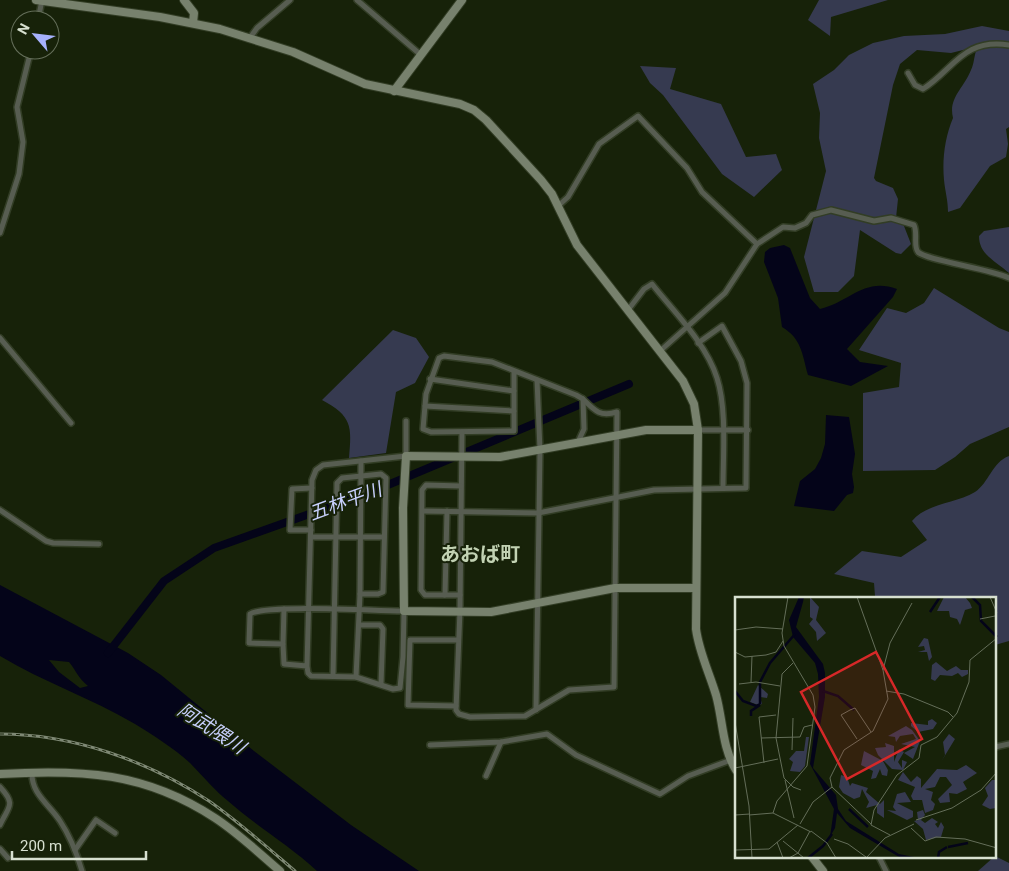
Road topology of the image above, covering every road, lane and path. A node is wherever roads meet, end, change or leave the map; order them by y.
1 (36, 0) edge
2 (42, 0) edge
3 (184, 0) edge
4 (290, 0) edge
5 (357, 0) edge
6 (462, 0) edge
7 (193, 23) junction
8 (249, 39) junction
9 (1009, 45) edge
10 (420, 55) junction
11 (29, 60) edge
12 (908, 73) dead end
13 (394, 91) junction
14 (558, 206) junction
15 (0, 234) edge
16 (757, 244) junction
17 (1009, 278) edge
18 (628, 310) junction
19 (686, 327) junction
20 (0, 338) edge
21 (698, 343) junction
22 (660, 351) junction
23 (514, 371) junction
24 (430, 379) junction
25 (537, 380) junction
26 (514, 391) junction
27 (583, 399) junction
28 (425, 406) junction
29 (514, 411) junction
30 (406, 421) dead end
31 (71, 423) dead end
32 (698, 430) junction
33 (722, 430) junction
34 (748, 430) junction
35 (462, 432) junction
36 (618, 434) junction
37 (578, 442) junction
38 (540, 450) junction
39 (406, 456) junction
40 (462, 457) junction
41 (361, 462) junction
42 (360, 476) junction
43 (461, 486) junction
44 (312, 488) junction
45 (724, 488) junction
46 (698, 490) junction
47 (616, 497) junction
48 (0, 510) edge
49 (423, 511) junction
50 (447, 511) junction
51 (460, 512) junction
52 (538, 513) junction
53 (310, 530) junction
54 (336, 536) junction
55 (311, 537) junction
56 (361, 538) junction
57 (384, 538) junction
58 (99, 544) dead end
59 (615, 588) junction
60 (696, 588) junction
61 (360, 594) junction
62 (445, 595) junction
63 (460, 595) junction
64 (538, 604) junction
65 (284, 609) junction
66 (310, 609) junction
67 (335, 610) junction
68 (360, 610) junction
69 (460, 610) junction
70 (404, 612) junction
71 (359, 625) junction
72 (458, 640) junction
73 (283, 644) junction
74 (307, 666) junction
75 (333, 676) junction
76 (356, 677) junction
77 (381, 684) junction
78 (456, 706) junction
79 (536, 710) junction
80 (501, 742) junction
81 (1009, 744) edge
82 (430, 745) dead end
83 (996, 747) edge
84 (731, 760) junction
85 (735, 768) edge
86 (32, 772) junction
87 (0, 774) edge
88 (486, 776) dead end
89 (0, 786) edge
90 (0, 825) edge
91 (115, 833) dead end
92 (0, 849) edge
93 (75, 850) junction
94 (8, 858) dead end
95 (813, 858) edge
96 (880, 858) edge
97 (82, 871) edge
98 (280, 871) edge
99 (823, 871) edge
100 (886, 871) edge

1 - 2 street
2 - 7 street
3 - 7 street
4 - 8 street
5 - 10 street
6 - 10 street
7 - 8 street
8 - 13 street
9 - 12 street
10 - 13 street
11 - 15 street
13 - 14 street
14 - 16 street
14 - 18 street
16 - 17 street
16 - 19 street
18 - 19 street
18 - 22 street
19 - 21 street
19 - 22 street
20 - 31 street
21 - 33 street
21 - 34 street
22 - 32 street
23 - 24 street
23 - 25 street
23 - 26 street
24 - 26 street
24 - 28 street
25 - 27 street
25 - 38 street
26 - 29 street
27 - 36 street
27 - 37 street
28 - 29 street
28 - 35 street
29 - 35 street
30 - 39 street
32 - 33 street
32 - 36 street
32 - 46 street
33 - 34 street
33 - 45 street
34 - 45 street
35 - 40 street
36 - 37 street
36 - 47 street
37 - 38 street
38 - 40 street
38 - 52 street
39 - 40 street
39 - 41 street
39 - 70 street
40 - 43 street
41 - 42 street
41 - 44 street
42 - 54 street
42 - 56 street
42 - 57 street
43 - 49 street
43 - 51 street
44 - 53 street
44 - 53 street
45 - 46 street
46 - 47 street
46 - 60 street
47 - 52 street
47 - 59 street
48 - 58 street
49 - 50 street
49 - 62 street
50 - 51 street
50 - 62 street
51 - 52 street
51 - 63 street
52 - 64 street
53 - 55 street
54 - 55 street
54 - 56 street
54 - 67 street
55 - 66 street
56 - 57 street
56 - 61 street
57 - 61 street
59 - 60 street
59 - 64 street
59 - 79 street
60 - 84 street
61 - 68 street
62 - 63 street
63 - 69 street
64 - 69 street
64 - 79 street
65 - 66 street
65 - 73 street
65 - 73 street
66 - 67 street
66 - 74 street
67 - 68 street
67 - 75 street
68 - 70 street
68 - 71 street
69 - 70 street
69 - 72 street
70 - 77 street
71 - 76 street
71 - 77 street
72 - 78 street
72 - 78 street
73 - 74 street
74 - 75 street
75 - 76 street
76 - 77 street
78 - 79 street
80 - 82 street
80 - 84 street
80 - 88 street
81 - 83 street
84 - 85 street
86 - 87 street
86 - 93 street
86 - 98 street
89 - 90 street
91 - 93 street
92 - 94 street
93 - 97 street
95 - 99 street
96 - 100 street

